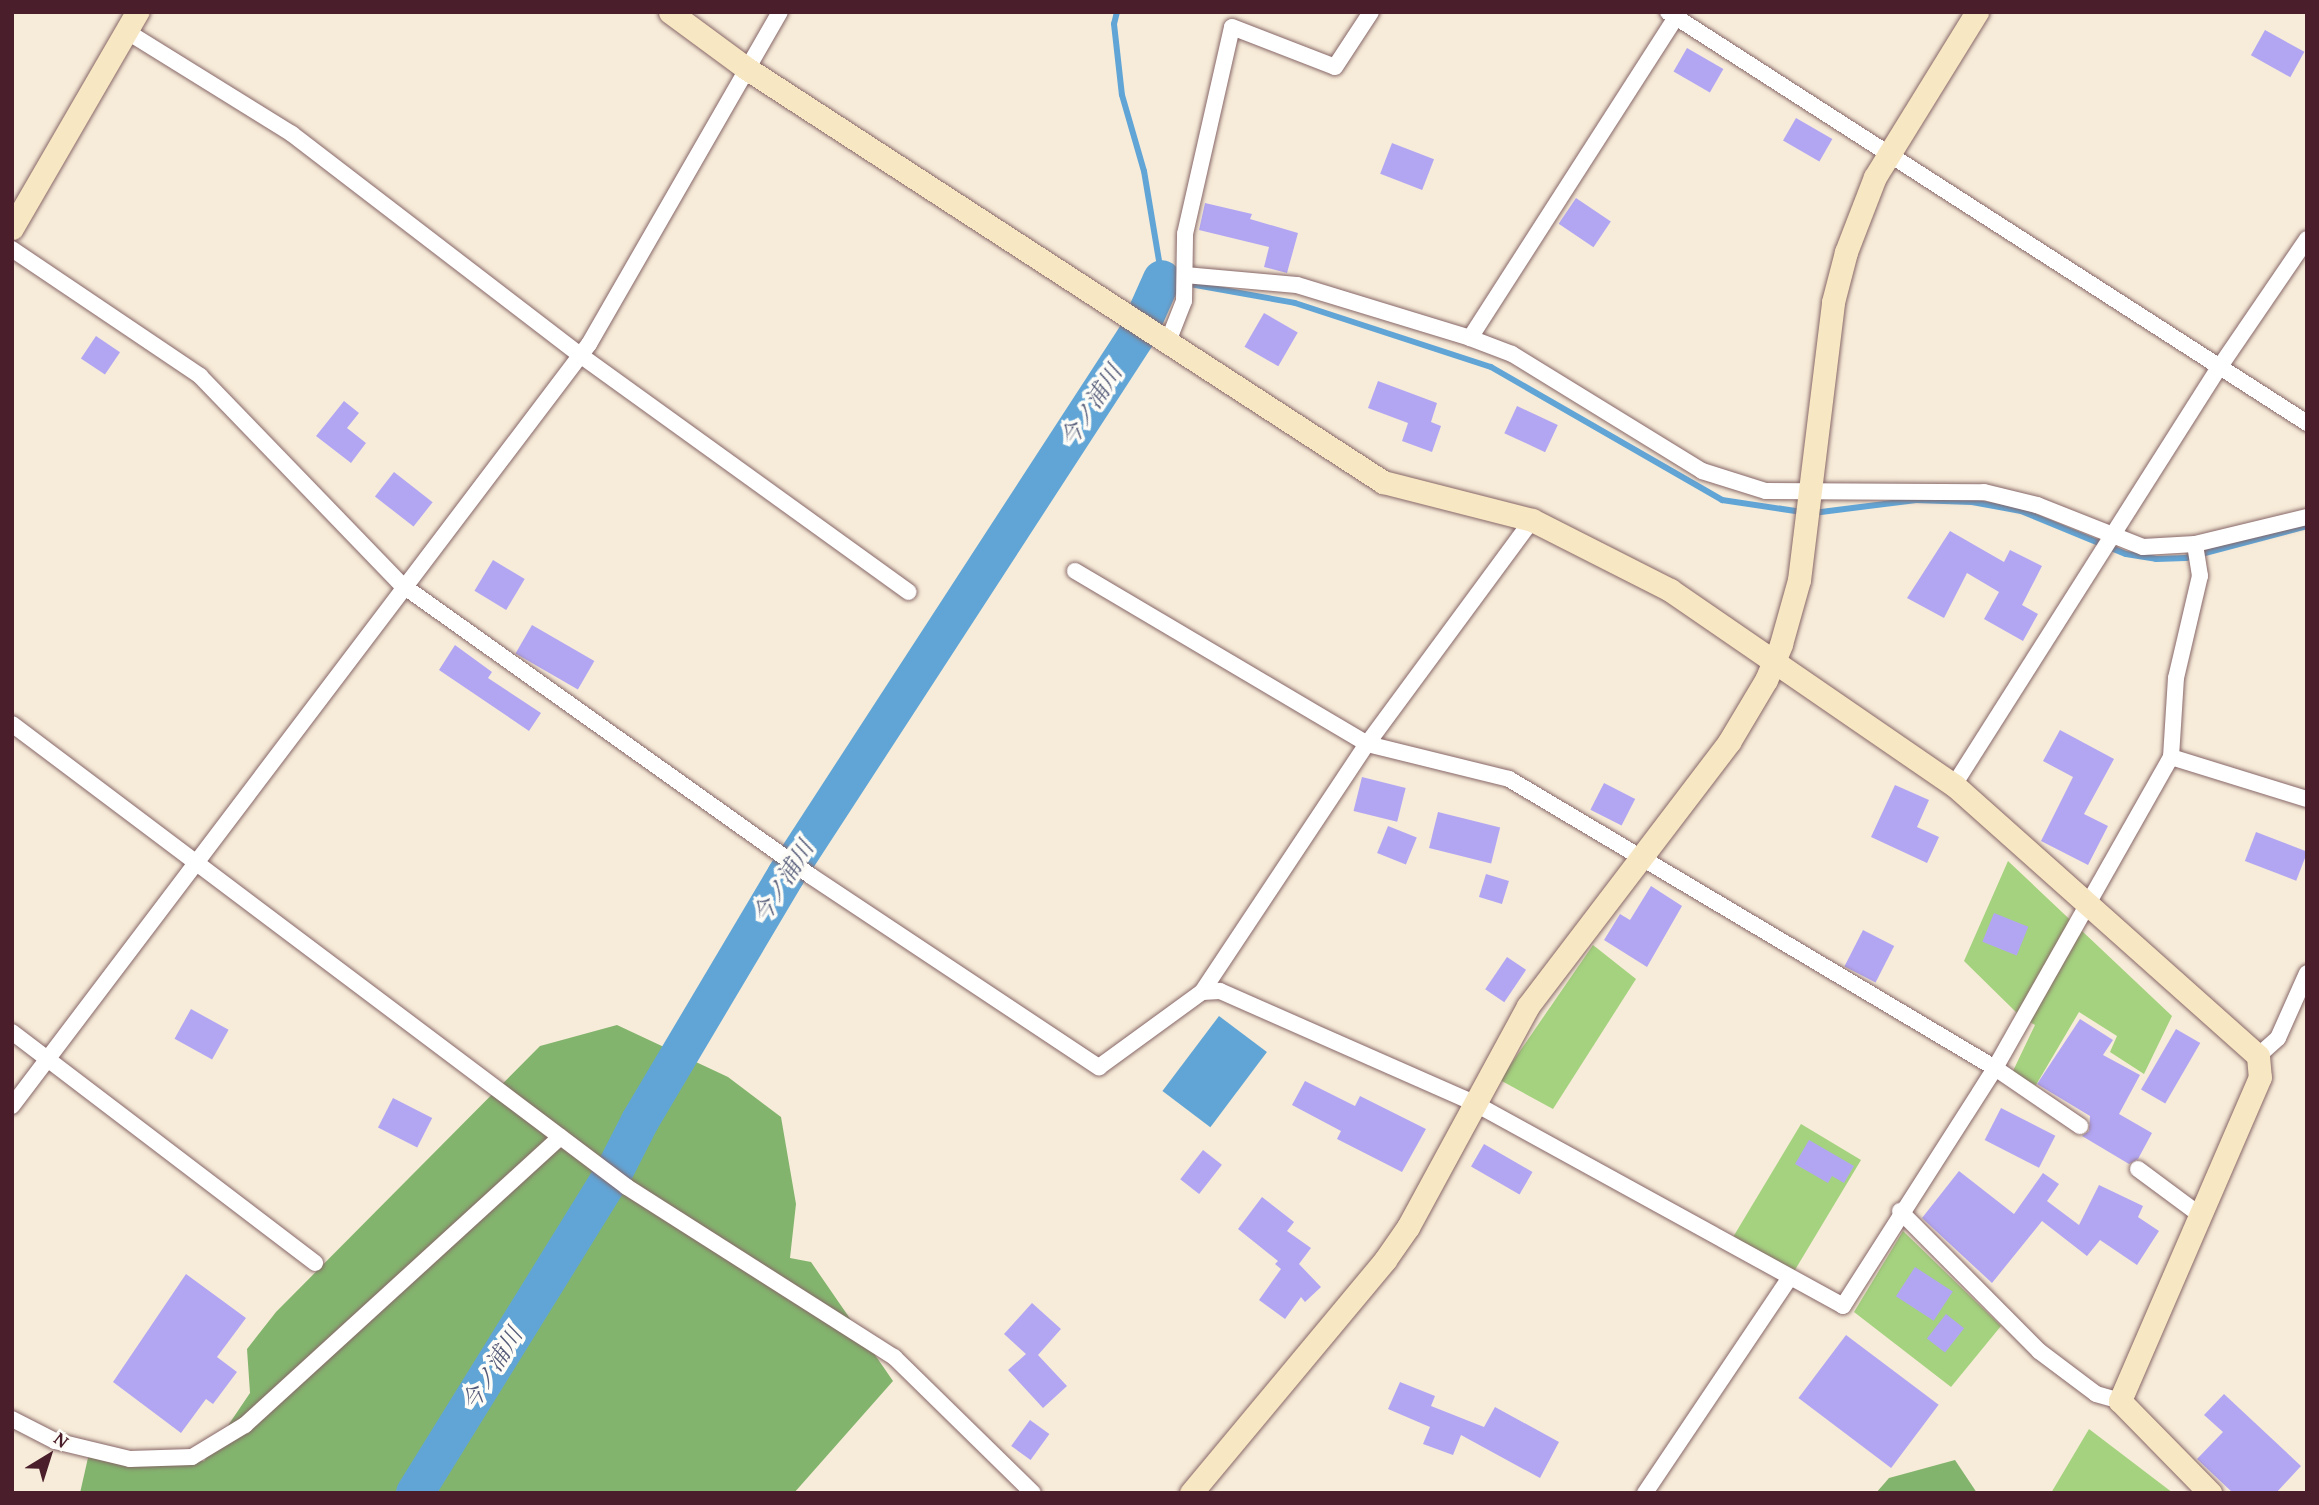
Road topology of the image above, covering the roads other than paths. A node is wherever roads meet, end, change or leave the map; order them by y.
1 (670, 12) edge
2 (780, 12) edge
3 (1371, 12) edge
4 (1976, 12) edge
5 (1674, 14) edge
6 (132, 22) edge
7 (746, 68) junction
8 (1888, 154) junction
9 (12, 228) edge
10 (2307, 239) edge
11 (12, 249) edge
12 (1185, 275) junction
13 (1470, 338) junction
14 (1169, 339) junction
15 (580, 355) junction
16 (2219, 368) junction
17 (2307, 423) edge
18 (1807, 489) junction
19 (2307, 517) edge
20 (1532, 520) junction
21 (2114, 534) junction
22 (2195, 544) junction
23 (1075, 571) dead end
24 (402, 585) junction
25 (909, 592) dead end
26 (1775, 660) junction
27 (12, 724) edge
28 (1367, 744) junction
29 (2171, 757) junction
30 (1954, 785) junction
31 (2307, 799) edge
32 (1638, 859) junction
33 (196, 865) junction
34 (2087, 904) junction
35 (2307, 973) edge
36 (1202, 992) junction
37 (12, 1032) edge
38 (2258, 1056) junction
39 (48, 1060) junction
40 (1994, 1068) junction
41 (1474, 1103) junction
42 (12, 1106) edge
43 (2080, 1126) dead end
44 (560, 1137) junction
45 (2138, 1169) dead end
46 (1900, 1212) junction
47 (2200, 1215) junction
48 (315, 1263) dead end
49 (1789, 1279) junction
50 (2120, 1401) junction
51 (12, 1419) edge
52 (2189, 1484) edge
53 (1033, 1493) edge
54 (1191, 1493) edge
55 (1645, 1493) edge
56 (2210, 1493) edge

1 - 7 street
2 - 7 street
3 - 12 street
4 - 8 street
5 - 8 street
5 - 13 street
6 - 9 street
6 - 15 street
7 - 14 street
7 - 15 street
8 - 16 street
8 - 18 street
10 - 16 street
11 - 24 street
12 - 13 street
12 - 14 street
13 - 18 street
14 - 20 street
15 - 24 street
15 - 25 street
16 - 17 street
16 - 21 street
18 - 21 street
18 - 26 street
19 - 22 street
20 - 26 street
20 - 28 street
21 - 22 street
21 - 30 street
22 - 29 street
23 - 28 street
24 - 33 street
24 - 36 street
26 - 30 street
26 - 32 street
27 - 33 street
28 - 32 street
28 - 36 street
29 - 31 street
29 - 34 street
30 - 34 street
32 - 40 street
32 - 41 street
33 - 39 street
33 - 44 street
34 - 38 street
34 - 40 street
35 - 38 street
36 - 41 street
37 - 39 street
38 - 47 street
39 - 42 street
39 - 48 street
40 - 43 street
40 - 46 street
41 - 49 street
41 - 54 street
44 - 51 street
44 - 53 street
45 - 47 street
46 - 49 street
46 - 50 street
47 - 50 street
49 - 55 street
50 - 52 street
52 - 56 street

